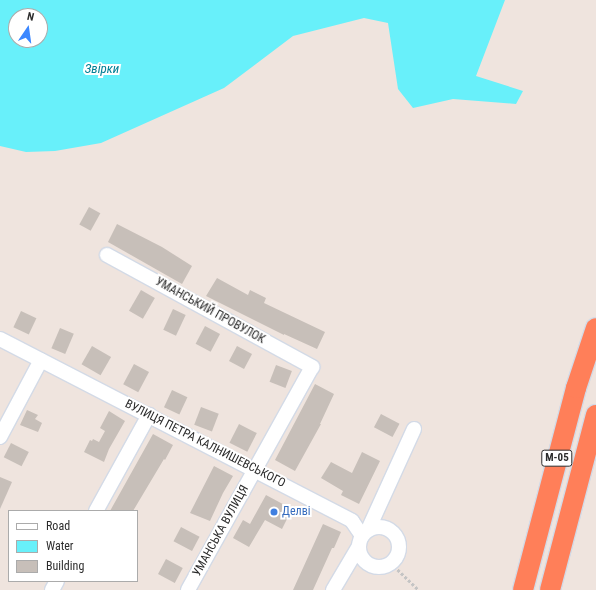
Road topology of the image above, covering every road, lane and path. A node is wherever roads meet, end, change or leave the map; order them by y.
1 (107, 255) dead end
2 (596, 328) edge
3 (0, 339) edge
4 (41, 360) junction
5 (312, 367) joint
6 (149, 415) junction
7 (596, 415) edge
8 (414, 429) dead end
9 (0, 437) edge
10 (255, 470) junction
11 (97, 510) edge
12 (363, 537) junction
13 (387, 565) junction
14 (188, 590) edge
15 (333, 590) edge
16 (419, 590) edge
17 (523, 590) edge
18 (550, 590) edge

1 - 5 street, УМАНСЬКИЙ ПРОВУЛОК
2 - 17 highway, М-05
3 - 4 street, ВУЛИЦЯ ПЕТРА КАЛНИШЕВСЬКОГО
4 - 6 street, ВУЛИЦЯ ПЕТРА КАЛНИШЕВСЬКОГО
4 - 9 street
5 - 10 street, УМАНСЬКА ВУЛИЦЯ
6 - 10 street, ВУЛИЦЯ ПЕТРА КАЛНИШЕВСЬКОГО
6 - 11 street
7 - 18 highway, М-05
8 - 12 street
10 - 12 street, ВУЛИЦЯ ПЕТРА КАЛНИШЕВСЬКОГО
10 - 14 street, УМАНСЬКА ВУЛИЦЯ
12 - 13 street
12 - 13 street
12 - 15 street
13 - 16 path

